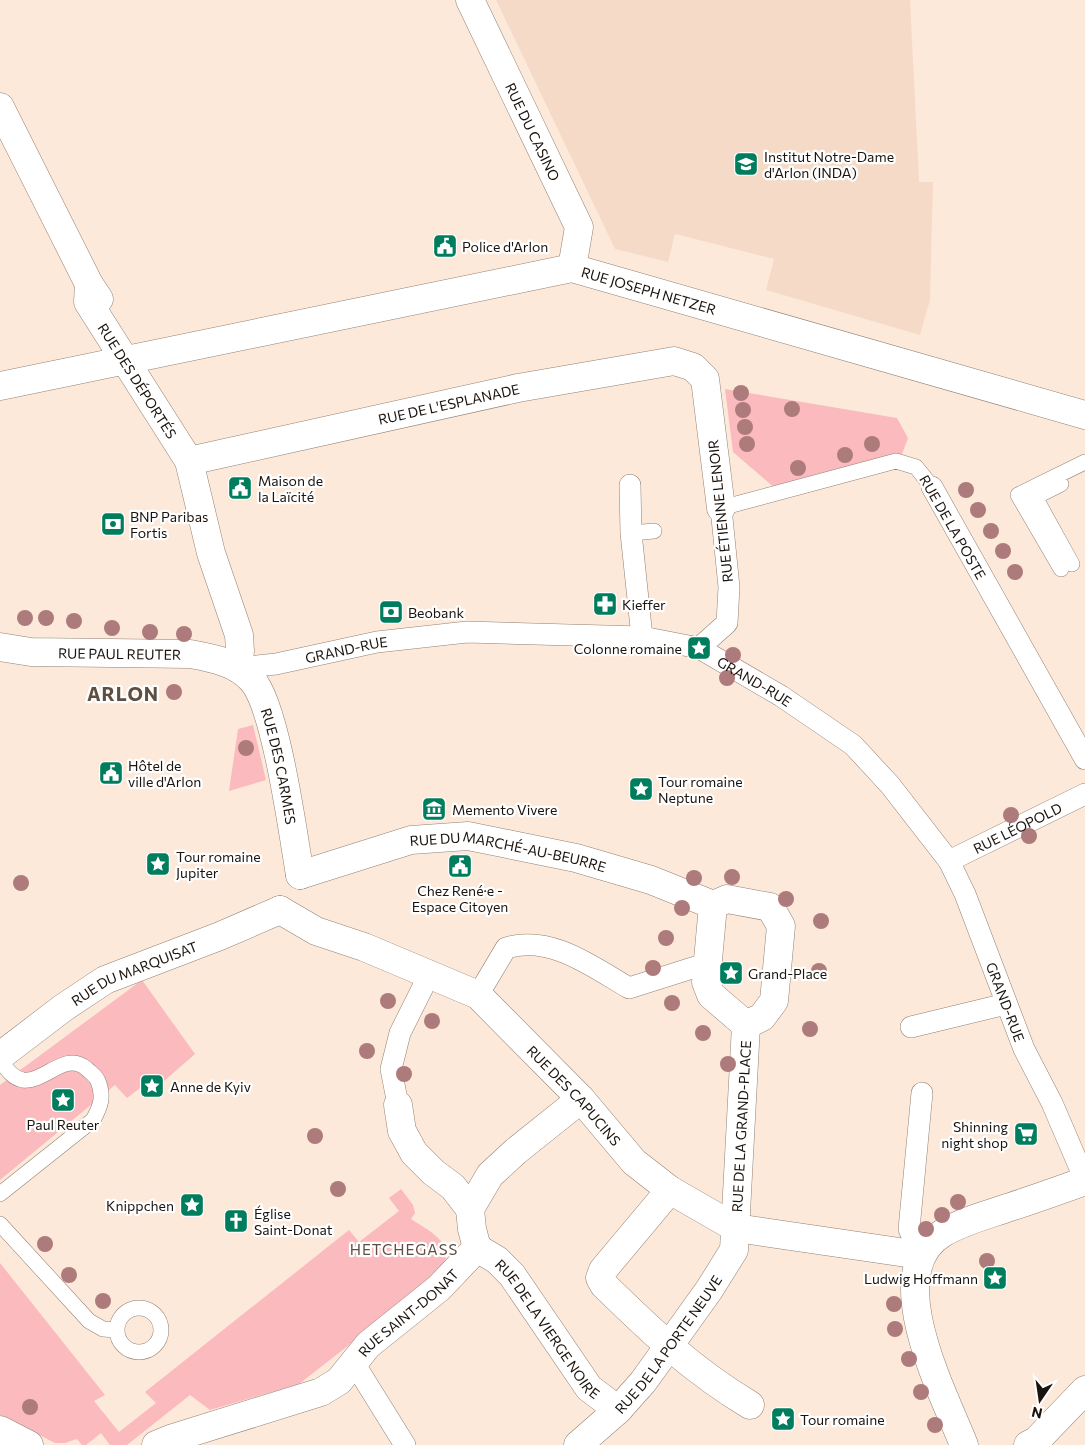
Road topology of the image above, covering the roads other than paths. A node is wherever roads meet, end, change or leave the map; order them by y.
1 (470, 0) edge
2 (0, 107) edge
3 (572, 268) junction
4 (89, 284) junction
5 (176, 350) junction
6 (124, 361) junction
7 (706, 371) joint
8 (0, 386) edge
9 (1085, 415) edge
10 (189, 461) junction
11 (1085, 462) edge
12 (1085, 473) edge
13 (630, 485) dead end
14 (932, 487) joint
15 (721, 508) junction
16 (654, 531) dead end
17 (631, 534) junction
18 (642, 637) junction
19 (0, 647) edge
20 (699, 648) junction
21 (238, 668) junction
22 (1085, 759) edge
23 (1085, 794) edge
24 (949, 860) junction
25 (300, 875) junction
26 (713, 905) junction
27 (280, 910) junction
28 (708, 963) junction
29 (430, 973) junction
30 (478, 995) junction
31 (1006, 1004) junction
32 (746, 1025) junction
33 (911, 1027) dead end
34 (0, 1056) edge
35 (0, 1060) edge
36 (922, 1093) dead end
37 (581, 1099) junction
38 (398, 1104) joint
39 (1085, 1181) edge
40 (670, 1190) junction
41 (0, 1194) edge
42 (470, 1209) junction
43 (0, 1224) edge
44 (736, 1228) junction
45 (477, 1248) junction
46 (920, 1255) junction
47 (116, 1330) dead end
48 (669, 1348) junction
49 (354, 1363) junction
50 (1085, 1390) edge
51 (750, 1404) dead end
52 (618, 1410) junction
53 (0, 1430) edge
54 (29, 1445) edge
55 (156, 1445) edge
56 (405, 1445) edge
57 (578, 1445) edge
58 (964, 1445) edge
59 (1028, 1445) edge

1 - 3 street, RUE DU CASINO
2 - 4 street, RUE DES DÉPORTÉS
3 - 5 street, RUE JOSEPH NETZER
3 - 9 street, RUE JOSEPH NETZER
4 - 5 street, RUE JOSEPH NETZER
4 - 6 street, RUE DES DÉPORTÉS
5 - 6 street, RUE JOSEPH NETZER
6 - 8 street, RUE JOSEPH NETZER
6 - 10 street, RUE DES DÉPORTÉS
7 - 10 street, RUE DE L'ESPLANADE
7 - 15 street, RUE ÉTIENNE LENOIR
10 - 21 street, RUE DES DÉPORTÉS
11 - 12 lane
13 - 17 street
14 - 15 lane, RUE DE LA POSTE
14 - 22 street, RUE DE LA POSTE
15 - 20 street, RUE ÉTIENNE LENOIR
16 - 17 lane
17 - 18 street
18 - 20 street, GRAND-RUE
18 - 21 street, GRAND-RUE
19 - 21 street, RUE PAUL REUTER
20 - 24 street, GRAND-RUE
21 - 25 street, RUE DES CARMES
23 - 24 street, RUE LÉOPOLD
24 - 31 street, GRAND-RUE
25 - 26 street, RUE DU MARCHÉ-AU-BEURRE
25 - 27 street
26 - 28 street
26 - 32 street
27 - 29 street, RUE DES CAPUCINS
27 - 34 street, RUE DU MARQUISAT
28 - 30 street
28 - 32 street
29 - 30 street, RUE DES CAPUCINS
29 - 38 street
30 - 37 street, RUE DES CAPUCINS
31 - 33 street
31 - 39 street, GRAND-RUE
32 - 44 street, RUE DE LA GRAND-PLACE
35 - 41 lane
36 - 46 street
37 - 40 street, RUE DES CAPUCINS
37 - 42 street
38 - 42 street
39 - 46 street
40 - 44 street, RUE DES CAPUCINS
40 - 48 street
42 - 45 street
43 - 47 lane
44 - 46 street, RUE DES CAPUCINS
44 - 48 street, RUE DE LA PORTE NEUVE
45 - 49 street, RUE SAINT-DONAT
45 - 52 street, RUE DE LA VIERGE NOIRE
46 - 58 street
48 - 51 street
48 - 52 street, RUE DE LA PORTE NEUVE
49 - 55 street, RUE SAINT-DONAT
49 - 56 street
50 - 59 street
52 - 57 street, RUE DE LA PORTE NEUVE
53 - 54 street

